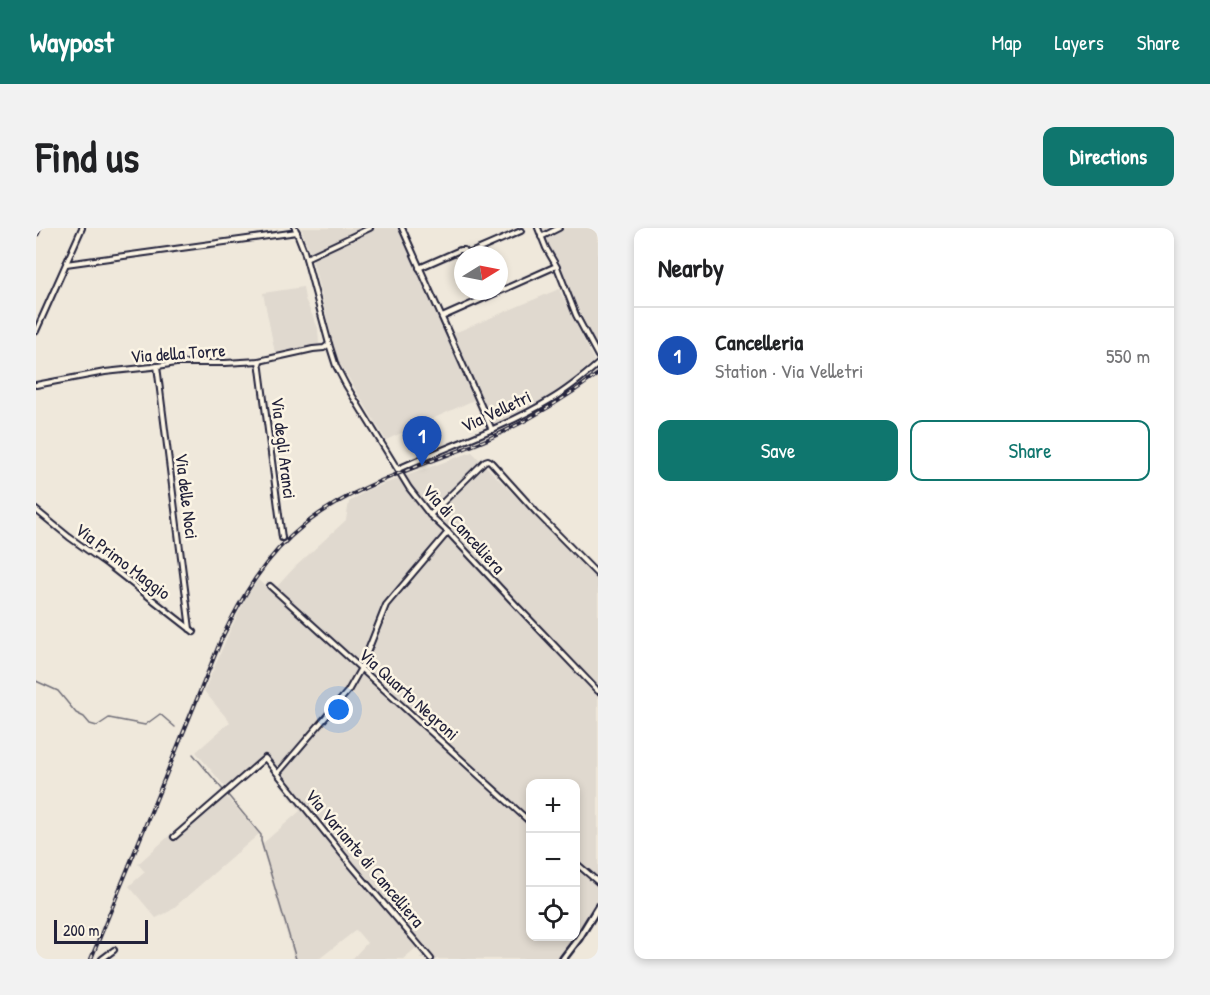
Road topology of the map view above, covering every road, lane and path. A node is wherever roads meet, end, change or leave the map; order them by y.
1 (38, 228) edge
2 (82, 228) edge
3 (370, 228) edge
4 (402, 228) edge
5 (538, 228) edge
6 (559, 228) edge
7 (296, 230) edge
8 (521, 231) dead end
9 (36, 233) edge
10 (541, 237) junction
11 (306, 258) junction
12 (66, 264) junction
13 (554, 267) dead end
14 (419, 268) junction
15 (442, 317) junction
16 (36, 331) edge
17 (329, 344) junction
18 (322, 348) junction
19 (332, 355) junction
20 (598, 357) edge
21 (259, 361) junction
22 (598, 364) edge
23 (157, 366) junction
24 (36, 384) edge
25 (492, 430) junction
26 (398, 469) junction
27 (36, 510) edge
28 (430, 515) junction
29 (448, 532) junction
30 (282, 538) dead end
31 (598, 575) edge
32 (270, 586) dead end
33 (192, 631) joint
34 (361, 668) junction
35 (598, 691) edge
36 (278, 773) junction
37 (526, 817) edge
38 (174, 837) dead end
39 (580, 866) edge
40 (597, 881) edge
41 (598, 908) edge
42 (114, 950) dead end
43 (102, 959) edge
44 (431, 959) edge
45 (563, 959) edge

1 - 9 street
2 - 12 street
3 - 11 street
4 - 14 street
5 - 10 street
6 - 10 street
7 - 11 street, Via di Cancelliera
7 - 12 street
8 - 14 street
10 - 20 street
11 - 17 street, Via di Cancelliera
12 - 16 street
13 - 15 street
14 - 15 street
15 - 25 street
17 - 18 street, Via della Torre
17 - 19 street, Via di Cancelliera
18 - 19 street
18 - 21 street, Via della Torre
19 - 26 street, Via di Cancelliera
21 - 23 street, Via della Torre
21 - 30 street, Via degli Aranci
22 - 25 street, Via Velletri
23 - 24 street, Via della Torre
23 - 33 street, Via delle Noci
25 - 26 street, Via Velletri
26 - 28 street, Via di Cancelliera
27 - 33 street, Via Primo Maggio
28 - 29 street, Via di Cancelliera
28 - 31 street
29 - 34 street
29 - 35 street, Via di Cancelliera
32 - 34 street, Via Quarto Negroni
34 - 36 street
34 - 37 street, Via Quarto Negroni
36 - 38 street, Via Variante di Cancelliera
36 - 44 street, Via Variante di Cancelliera
39 - 40 street
41 - 45 main road
42 - 43 street

